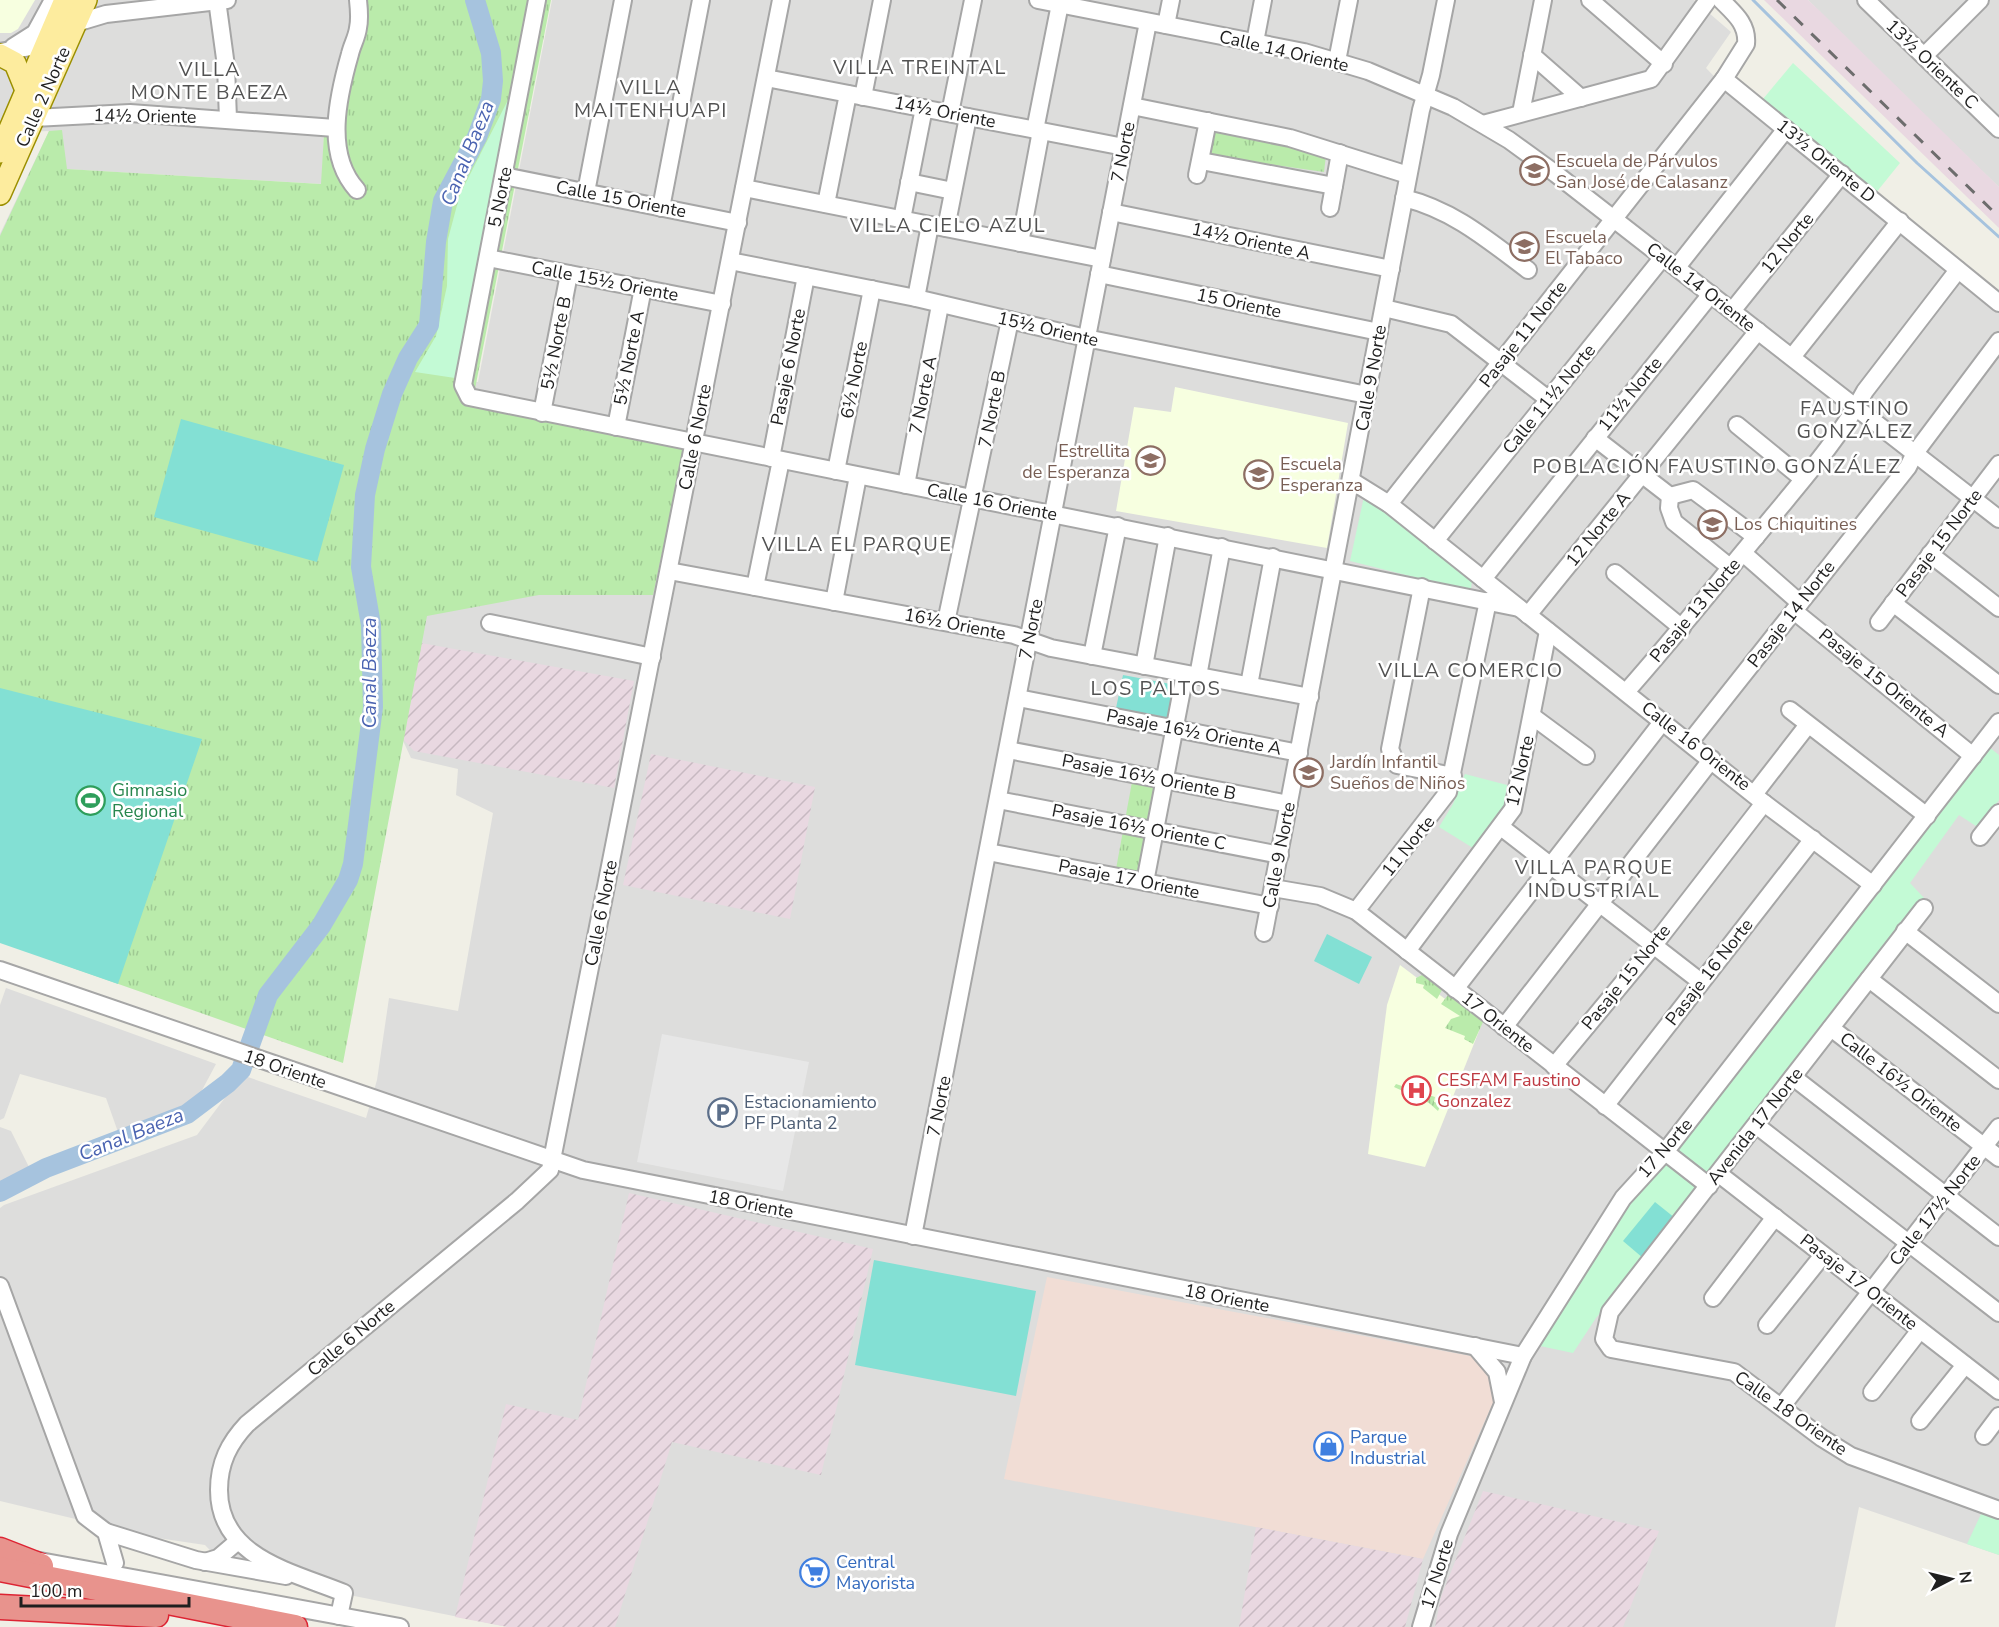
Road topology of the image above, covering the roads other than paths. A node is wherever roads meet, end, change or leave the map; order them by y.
1 (53, 0) edge
2 (65, 0) edge
3 (86, 0) edge
4 (161, 0) edge
5 (217, 0) edge
6 (227, 0) edge
7 (358, 0) edge
8 (537, 0) edge
9 (623, 0) edge
10 (701, 0) edge
11 (782, 0) edge
12 (882, 0) edge
13 (973, 0) edge
14 (1038, 0) edge
15 (1171, 0) edge
16 (1263, 0) edge
17 (1349, 0) edge
18 (1446, 0) edge
19 (1543, 0) edge
20 (1590, 0) edge
21 (1708, 0) edge
22 (1721, 0) edge
23 (1866, 0) edge
24 (1980, 0) edge
25 (186, 3) junction
26 (1060, 4) junction
27 (1079, 4) edge
28 (1148, 22) junction
29 (76, 23) junction
30 (1166, 25) junction
31 (48, 41) junction
32 (1255, 42) junction
33 (2, 53) edge
34 (1532, 55) junction
35 (1924, 56) junction
36 (1338, 61) junction
37 (1664, 64) junction
38 (766, 78) junction
39 (1724, 79) junction
40 (26, 90) junction
41 (1426, 94) junction
42 (855, 95) junction
43 (1581, 98) junction
44 (1132, 106) junction
45 (924, 108) junction
46 (950, 113) junction
47 (1521, 113) junction
48 (968, 117) junction
49 (16, 118) edge
50 (228, 119) junction
51 (1208, 121) junction
52 (1483, 124) junction
53 (331, 128) junction
54 (1786, 129) junction
55 (1999, 129) edge
56 (1038, 130) junction
57 (1124, 147) junction
58 (0, 152) edge
59 (1340, 153) junction
60 (1842, 174) junction
61 (1408, 175) junction
62 (504, 176) junction
63 (909, 182) junction
64 (1334, 186) junction
65 (744, 188) junction
66 (357, 190) dead end
67 (953, 191) junction
68 (586, 192) junction
69 (0, 194) edge
70 (1404, 198) junction
71 (826, 204) junction
72 (661, 208) junction
73 (1330, 208) dead end
74 (1111, 212) junction
75 (902, 219) junction
76 (1615, 219) junction
77 (1900, 221) junction
78 (738, 223) junction
79 (938, 226) junction
80 (1020, 243) junction
81 (488, 258) junction
82 (730, 261) junction
83 (1670, 262) junction
84 (1100, 267) junction
85 (1391, 269) junction
86 (1528, 270) dead end
87 (1958, 270) junction
88 (569, 274) junction
89 (806, 276) junction
90 (643, 288) junction
91 (872, 289) junction
92 (1711, 294) junction
93 (916, 297) junction
94 (1999, 303) edge
95 (722, 304) junction
96 (940, 305) junction
97 (1383, 308) junction
98 (1732, 311) junction
99 (1010, 320) junction
100 (1758, 331) junction
101 (1379, 332) junction
102 (1086, 338) junction
103 (1999, 341) edge
104 (1791, 357) junction
105 (1501, 362) junction
106 (466, 394) joint
107 (1367, 395) junction
108 (1548, 399) junction
109 (1856, 407) junction
110 (542, 413) junction
111 (1737, 425) dead end
112 (616, 427) junction
113 (1595, 438) junction
114 (694, 442) junction
115 (1915, 453) junction
116 (776, 459) junction
117 (1999, 464) edge
118 (836, 471) junction
119 (1642, 475) junction
120 (858, 476) junction
121 (1803, 479) junction
122 (1352, 481) junction
123 (906, 485) junction
124 (1670, 496) junction
125 (974, 498) junction
126 (1973, 498) junction
127 (1389, 504) junction
128 (1052, 514) junction
129 (1999, 519) edge
130 (1118, 526) junction
131 (1168, 536) junction
132 (1756, 537) junction
133 (1435, 541) junction
134 (1222, 547) junction
135 (1743, 553) junction
136 (1930, 554) junction
137 (1273, 556) junction
138 (1731, 568) junction
139 (1335, 569) junction
140 (669, 571) junction
141 (1615, 573) dead end
142 (1483, 579) junction
143 (755, 587) junction
144 (1422, 587) junction
145 (1488, 601) junction
146 (834, 602) junction
147 (1893, 603) junction
148 (1797, 607) junction
149 (1999, 608) edge
150 (1523, 611) junction
151 (946, 622) junction
152 (1878, 622) dead end
153 (490, 623) dead end
154 (1682, 628) junction
155 (1548, 630) junction
156 (1030, 640) junction
157 (1092, 656) junction
158 (652, 657) junction
159 (1144, 666) junction
160 (1192, 675) junction
161 (1249, 685) junction
162 (1999, 685) edge
163 (1626, 692) junction
164 (1310, 697) junction
165 (1018, 698) junction
166 (1790, 710) dead end
167 (1532, 716) junction
168 (1663, 721) junction
169 (1999, 722) edge
170 (1807, 726) junction
171 (1174, 729) junction
172 (1994, 740) edge
173 (1690, 742) junction
174 (1008, 750) junction
175 (1299, 753) junction
176 (1586, 756) dead end
177 (1973, 756) junction
178 (1712, 759) junction
179 (1454, 776) junction
180 (1165, 780) junction
181 (1760, 798) junction
182 (998, 800) junction
183 (1289, 804) junction
184 (1927, 816) junction
185 (1998, 818) edge
186 (1501, 827) junction
187 (1155, 830) junction
188 (1980, 837) dead end
189 (1813, 839) junction
190 (988, 852) junction
191 (1280, 855) junction
192 (1552, 865) junction
193 (1145, 882) junction
194 (1873, 885) junction
195 (1273, 888) junction
196 (1600, 903) junction
197 (1270, 906) junction
198 (1924, 908) dead end
199 (1356, 911) junction
200 (1905, 931) junction
201 (1264, 933) dead end
202 (1654, 945) junction
203 (1407, 951) junction
204 (1, 974) edge
205 (1869, 979) junction
206 (1701, 982) junction
207 (1455, 989) junction
208 (1999, 1004) edge
209 (1504, 1027) junction
210 (1831, 1028) junction
211 (1554, 1066) junction
212 (1793, 1077) junction
213 (1999, 1080) edge
214 (1605, 1106) junction
215 (1756, 1125) junction
216 (1999, 1127) edge
217 (1984, 1147) junction
218 (1665, 1152) junction
219 (1999, 1158) edge
220 (552, 1162) junction
221 (1714, 1180) junction
222 (1946, 1196) junction
223 (1775, 1217) junction
224 (913, 1236) junction
225 (1999, 1237) edge
226 (1908, 1244) junction
227 (1823, 1255) junction
228 (0, 1286) edge
229 (1871, 1292) junction
230 (1713, 1298) dead end
231 (1999, 1313) edge
232 (1767, 1325) dead end
233 (1920, 1330) junction
234 (1475, 1346) junction
235 (1611, 1349) joint
236 (1523, 1356) junction
237 (1965, 1365) junction
238 (1999, 1391) edge
239 (1872, 1392) dead end
240 (1503, 1402) junction
241 (1782, 1406) junction
242 (1999, 1416) edge
243 (1920, 1421) dead end
244 (1984, 1436) dead end
245 (1999, 1510) edge
246 (106, 1532) junction
247 (238, 1541) junction
248 (0, 1550) edge
249 (23, 1558) junction
250 (205, 1562) junction
251 (115, 1563) dead end
252 (0, 1569) edge
253 (318, 1582) junction
254 (0, 1585) edge
255 (105, 1590) junction
256 (0, 1607) edge
257 (156, 1615) junction
258 (339, 1616) junction
259 (216, 1627) edge
260 (295, 1627) edge
261 (400, 1627) edge
262 (1421, 1627) edge

1 - 33 street
2 - 31 main road, Calle 2 Norte
3 - 29 main road, Calle 2 Norte
4 - 25 street
5 - 6 street
5 - 25 street
5 - 50 street
7 - 53 street
8 - 62 street, 5 Norte
9 - 68 street
10 - 72 street
11 - 38 street, Calle 6 Norte
12 - 42 street
13 - 46 street
14 - 26 street, Calle 14 Oriente
15 - 30 street
16 - 32 street
17 - 36 street
18 - 41 street, Calle 9 Norte
19 - 34 street
20 - 37 street
21 - 37 street
22 - 39 street
23 - 35 street, 13½ Oriente C
24 - 35 street
25 - 29 street
26 - 27 street, Calle 14 Oriente
26 - 56 street
27 - 28 street, Calle 14 Oriente
28 - 30 street, Calle 14 Oriente
28 - 44 street, 7 Norte
29 - 31 street
29 - 49 main road, Calle 2 Norte
30 - 32 street, Calle 14 Oriente
31 - 33 street
31 - 40 main road, Calle 2 Norte
32 - 36 street, Calle 14 Oriente
33 - 40 main road
34 - 43 street
34 - 47 street
35 - 55 street, 13½ Oriente C
36 - 41 street, Calle 14 Oriente
37 - 43 street
38 - 42 street, 14½ Oriente
38 - 65 street, Calle 6 Norte
39 - 54 street, 13½ Oriente D
39 - 76 street, Pasaje 11 Norte
40 - 49 main road, Calle 2 Norte
41 - 52 street, Calle 14 Oriente
41 - 61 street, Calle 9 Norte
42 - 45 street, 14½ Oriente
42 - 71 street
43 - 47 street
44 - 51 street
44 - 57 street, 7 Norte
45 - 46 street, 14½ Oriente
45 - 63 street
46 - 48 street, 14½ Oriente
47 - 52 street
48 - 56 street, 14½ Oriente
48 - 67 street
49 - 50 street, 14½ Oriente
49 - 58 main road, Calle 2 Norte
49 - 69 main road, Calle 2 Norte
50 - 53 street, 14½ Oriente
51 - 59 street
51 - 64 street
52 - 76 street, Calle 14 Oriente
53 - 66 street
54 - 60 street, 13½ Oriente D
54 - 83 street, Calle 11½ Norte
56 - 57 street, 14½ Oriente
56 - 80 street
57 - 74 street, 7 Norte
59 - 61 street
59 - 64 street
60 - 77 street, 13½ Oriente D
60 - 98 street, 12 Norte
61 - 70 street, Calle 9 Norte
62 - 68 street, Calle 15 Oriente
62 - 81 street, 5 Norte
63 - 67 street
63 - 75 street
64 - 73 street
65 - 71 street, 15 Oriente
65 - 78 street, Calle 6 Norte
67 - 79 street
68 - 72 street, Calle 15 Oriente
70 - 85 street, Calle 9 Norte
70 - 86 street
71 - 75 street, 15 Oriente
72 - 78 street, Calle 15 Oriente
74 - 84 street, 7 Norte
74 - 85 street, 14½ Oriente A
75 - 79 street, 15 Oriente
76 - 83 street, Calle 14 Oriente
76 - 105 street, Pasaje 11 Norte
77 - 87 street, 13½ Oriente D
77 - 104 street
78 - 82 street, Calle 6 Norte
79 - 80 street, 15 Oriente
79 - 93 street
80 - 84 street, 15 Oriente
81 - 88 street, Calle 15½ Oriente
81 - 106 street, 5 Norte
82 - 89 street, 15½ Oriente
82 - 95 street, Calle 6 Norte
83 - 92 street, Calle 14 Oriente
83 - 108 street, Calle 11½ Norte
84 - 101 street, 15 Oriente
84 - 102 street, 7 Norte
85 - 97 street, Calle 9 Norte
87 - 94 street, 13½ Oriente D
87 - 109 street, Pasaje 13 Norte
88 - 90 street, Calle 15½ Oriente
88 - 110 street, 5½ Norte B
89 - 91 street, 15½ Oriente
89 - 116 street, Pasaje 6 Norte
90 - 95 street, Calle 15½ Oriente
90 - 112 street, 5½ Norte A
91 - 93 street, 15½ Oriente
91 - 118 street, 6½ Norte
92 - 98 street, Calle 14 Oriente
92 - 113 street, 11½ Norte
93 - 96 street, 15½ Oriente
95 - 114 street, Calle 6 Norte
96 - 99 street, 15½ Oriente
96 - 123 street, 7 Norte A
97 - 101 street, Calle 9 Norte
97 - 105 street
98 - 100 street, Calle 14 Oriente
99 - 102 street, 15½ Oriente
99 - 125 street, 7 Norte B
100 - 104 street, Calle 14 Oriente
100 - 119 street, 12 Norte A
101 - 107 street, Calle 9 Norte
102 - 107 street, 15½ Oriente
102 - 128 street, 7 Norte
103 - 115 street, Pasaje 14 Norte
104 - 109 street, Calle 14 Oriente
105 - 108 street
105 - 127 street, Pasaje 11 Norte
106 - 110 street, Calle 16 Oriente
107 - 122 street, Calle 9 Norte
108 - 133 street, Calle 11½ Norte
109 - 115 street, Calle 14 Oriente
109 - 121 street, Pasaje 13 Norte
110 - 112 street, Calle 16 Oriente
111 - 121 street
112 - 114 street, Calle 16 Oriente
113 - 119 street
113 - 142 street, 11½ Norte
114 - 116 street, Calle 16 Oriente
114 - 140 street, Calle 6 Norte
115 - 126 street, Calle 14 Oriente
115 - 148 street, Pasaje 14 Norte
116 - 118 street, Calle 16 Oriente
116 - 143 street, Pasaje 6 Norte
117 - 126 street, Pasaje 15 Norte
118 - 120 street, Calle 16 Oriente
119 - 124 street
119 - 150 street, 12 Norte A
120 - 123 street, Calle 16 Oriente
120 - 146 street
121 - 132 street, Pasaje 13 Norte
122 - 127 street, Calle 16 Oriente
122 - 139 street, Calle 9 Norte
123 - 125 street, Calle 16 Oriente
124 - 132 street
124 - 138 street
125 - 128 street, Calle 16 Oriente
125 - 151 street, 7 Norte B
126 - 129 street, Calle 14 Oriente
126 - 136 street, Pasaje 15 Norte
127 - 133 street, Calle 16 Oriente
128 - 130 street, Calle 16 Oriente
128 - 156 street, 7 Norte
130 - 131 street, Calle 16 Oriente
130 - 157 street
131 - 134 street, Calle 16 Oriente
131 - 159 street
132 - 135 street, Pasaje 13 Norte
133 - 142 street, Calle 16 Oriente
134 - 137 street, Calle 16 Oriente
134 - 160 street
135 - 138 street, Pasaje 13 Norte
135 - 148 street, Pasaje 15 Oriente A
136 - 147 street, Pasaje 15 Norte
136 - 149 street
137 - 139 street, Calle 16 Oriente
137 - 161 street
138 - 154 street, Pasaje 13 Norte
139 - 144 street, Calle 16 Oriente
139 - 164 street, Calle 9 Norte
140 - 143 street, 16½ Oriente
140 - 158 street, Calle 6 Norte
141 - 154 street
142 - 150 street, Calle 16 Oriente
143 - 146 street, 16½ Oriente
144 - 145 street, Calle 16 Oriente
144 - 179 street
145 - 150 street, Calle 16 Oriente
145 - 179 street, 11 Norte
146 - 151 street, 16½ Oriente
147 - 152 street, Pasaje 15 Norte
147 - 162 street
148 - 173 street, Pasaje 14 Norte
148 - 177 street, Pasaje 15 Oriente A
150 - 155 street, Calle 16 Oriente
151 - 156 street, 16½ Oriente
153 - 158 street
154 - 163 street, Pasaje 13 Norte
155 - 163 street, Calle 16 Oriente
155 - 167 street, 12 Norte
156 - 157 street, 16½ Oriente
156 - 165 street, 7 Norte
157 - 159 street, 16½ Oriente
158 - 220 street, Calle 6 Norte
159 - 160 street, 16½ Oriente
160 - 161 street, 16½ Oriente
160 - 171 street
161 - 164 street, 16½ Oriente
163 - 168 street, Calle 16 Oriente
164 - 175 street, Calle 9 Norte
165 - 171 street, Pasaje 16½ Oriente A
165 - 174 street, 7 Norte
166 - 170 street
167 - 176 street
167 - 186 street, 12 Norte
168 - 173 street, Calle 16 Oriente
168 - 192 street
169 - 172 street, 17 Norte
170 - 181 street, Pasaje 15 Norte
170 - 184 street
171 - 175 street, Pasaje 16½ Oriente A
171 - 180 street
172 - 177 street, 17 Norte
173 - 178 street, Calle 16 Oriente
174 - 180 street, Pasaje 16½ Oriente B
174 - 182 street, 7 Norte
175 - 183 street, Calle 9 Norte
177 - 184 street, 17 Norte
178 - 181 street, Calle 16 Oriente
178 - 196 street
179 - 199 street, 11 Norte
180 - 183 street, Pasaje 16½ Oriente B
180 - 187 street
181 - 189 street, Calle 16 Oriente
181 - 202 street, Pasaje 15 Norte
182 - 187 street, Pasaje 16½ Oriente C
182 - 190 street, 7 Norte
183 - 191 street, Calle 9 Norte
184 - 194 street, 17 Norte
185 - 188 street
186 - 192 street
186 - 203 street, 12 Norte
187 - 191 street, Pasaje 16½ Oriente C
187 - 193 street
189 - 194 street, Calle 16 Oriente
189 - 206 street, Pasaje 16 Norte
190 - 193 street, Pasaje 17 Oriente
190 - 224 street, 7 Norte
191 - 195 street, Calle 9 Norte
192 - 196 street
192 - 207 street
193 - 197 street, Pasaje 17 Oriente
194 - 218 street, 17 Norte
195 - 197 street, Calle 9 Norte
195 - 199 street, 17 Oriente
196 - 202 street
196 - 209 street
197 - 201 street, Calle 9 Norte
198 - 200 street, Avenida 17 Norte
199 - 203 street, 17 Oriente
200 - 205 street, Avenida 17 Norte
200 - 208 street
202 - 206 street
202 - 211 street, Pasaje 15 Norte
203 - 207 street, 17 Oriente
204 - 220 street, 18 Oriente
205 - 210 street, Avenida 17 Norte
205 - 213 street
206 - 214 street, Pasaje 16 Norte
207 - 209 street, 17 Oriente
209 - 211 street, 17 Oriente
210 - 212 street, Avenida 17 Norte
210 - 217 street, Calle 16½ Oriente
211 - 214 street, 17 Oriente
212 - 215 street, Avenida 17 Norte
212 - 222 street
214 - 218 street, 17 Oriente
215 - 221 street, Avenida 17 Norte
215 - 226 street
216 - 217 street, Calle 17½ Norte
217 - 219 street, Calle 16½ Oriente
217 - 222 street, Calle 17½ Norte
218 - 221 street, 17 Oriente
218 - 236 street, 17 Norte
220 - 224 street, 18 Oriente
220 - 247 street, Calle 6 Norte
221 - 223 street, Pasaje 17 Oriente
221 - 235 street, Avenida 17 Norte
222 - 225 street
222 - 226 street, Calle 17½ Norte
223 - 227 street, Pasaje 17 Oriente
223 - 230 street
224 - 234 street, 18 Oriente
226 - 229 street, Calle 17½ Norte
226 - 231 street
227 - 229 street, Pasaje 17 Oriente
227 - 232 street
228 - 246 street
229 - 233 street, Pasaje 17 Oriente
229 - 241 street, Calle 17½ Norte
233 - 237 street, Pasaje 17 Oriente
233 - 239 street
234 - 236 street, 18 Oriente
234 - 240 street
235 - 241 street, Calle 18 Oriente
236 - 240 street, 17 Norte
237 - 238 street, Pasaje 17 Oriente
237 - 243 street
240 - 262 street, 17 Norte
241 - 245 street, Calle 18 Oriente
242 - 244 street
246 - 250 street
246 - 251 street
247 - 250 street
247 - 253 street, Calle 6 Norte
248 - 249 highway
249 - 255 highway
249 - 258 street
250 - 253 street
252 - 255 highway
253 - 258 street, Calle 6 Norte
254 - 257 highway
255 - 260 highway
256 - 257 highway
257 - 259 highway
258 - 261 street

